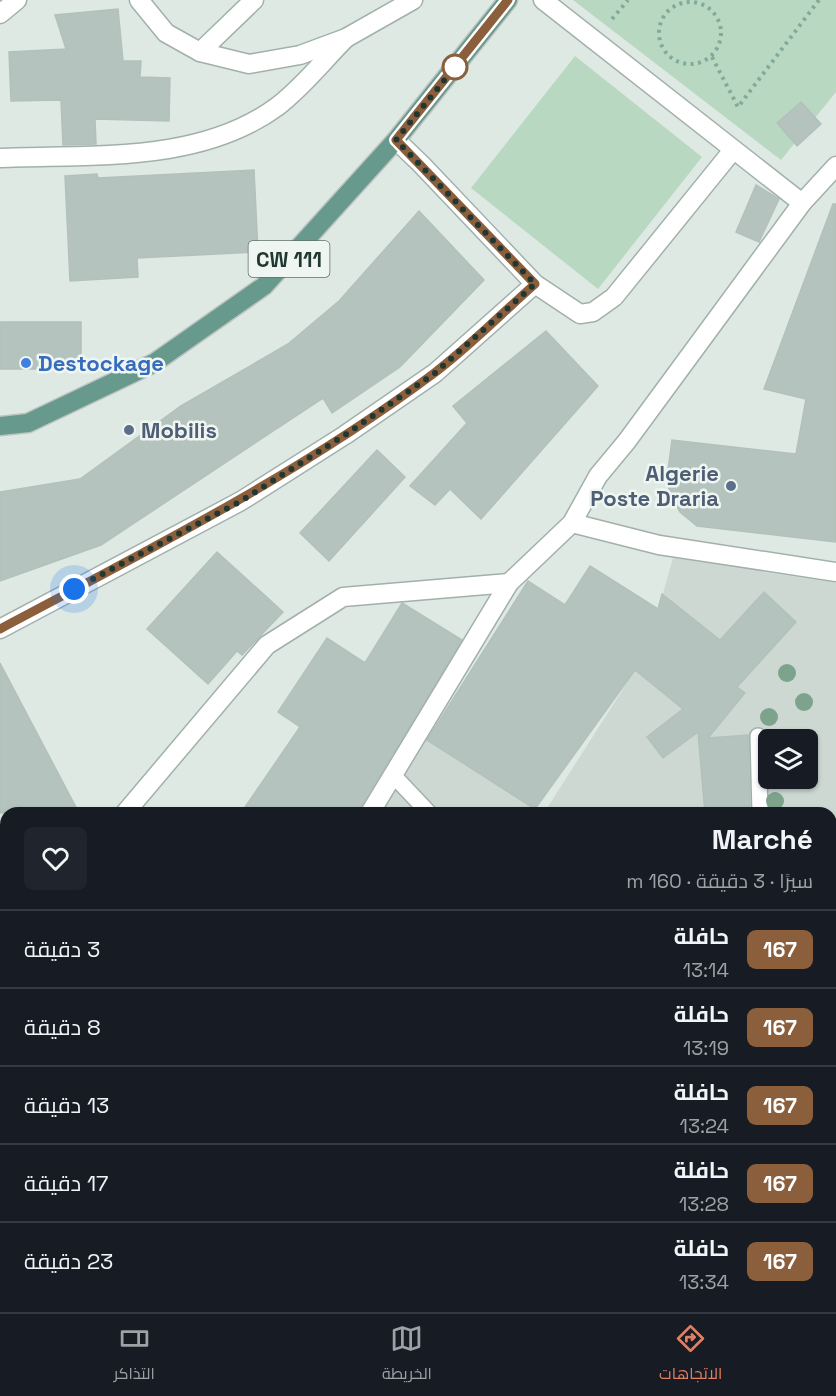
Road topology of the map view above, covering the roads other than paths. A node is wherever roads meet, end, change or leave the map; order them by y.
1 (17, 0) edge
2 (139, 0) edge
3 (254, 0) edge
4 (413, 0) edge
5 (508, 0) edge
6 (543, 0) edge
7 (0, 14) edge
8 (346, 38) junction
9 (200, 52) junction
10 (396, 140) junction
11 (733, 150) junction
12 (0, 158) edge
13 (836, 166) edge
14 (802, 203) junction
15 (535, 284) junction
16 (0, 426) edge
17 (572, 523) junction
18 (836, 572) edge
19 (509, 583) junction
20 (0, 629) edge
21 (393, 775) junction
22 (759, 789) edge
23 (130, 807) edge
24 (374, 807) edge
25 (423, 807) edge
26 (760, 807) edge

1 - 7 street
2 - 9 street
3 - 9 street
4 - 8 street
5 - 10 main road, CW 111
6 - 11 street
8 - 9 street
8 - 12 street
10 - 15 street
10 - 16 main road, CW 111
11 - 14 street
11 - 15 street
13 - 14 street
14 - 17 street
15 - 20 street
17 - 18 street
17 - 19 street
19 - 21 street
19 - 23 street
21 - 24 street
21 - 25 lane
22 - 26 lane

